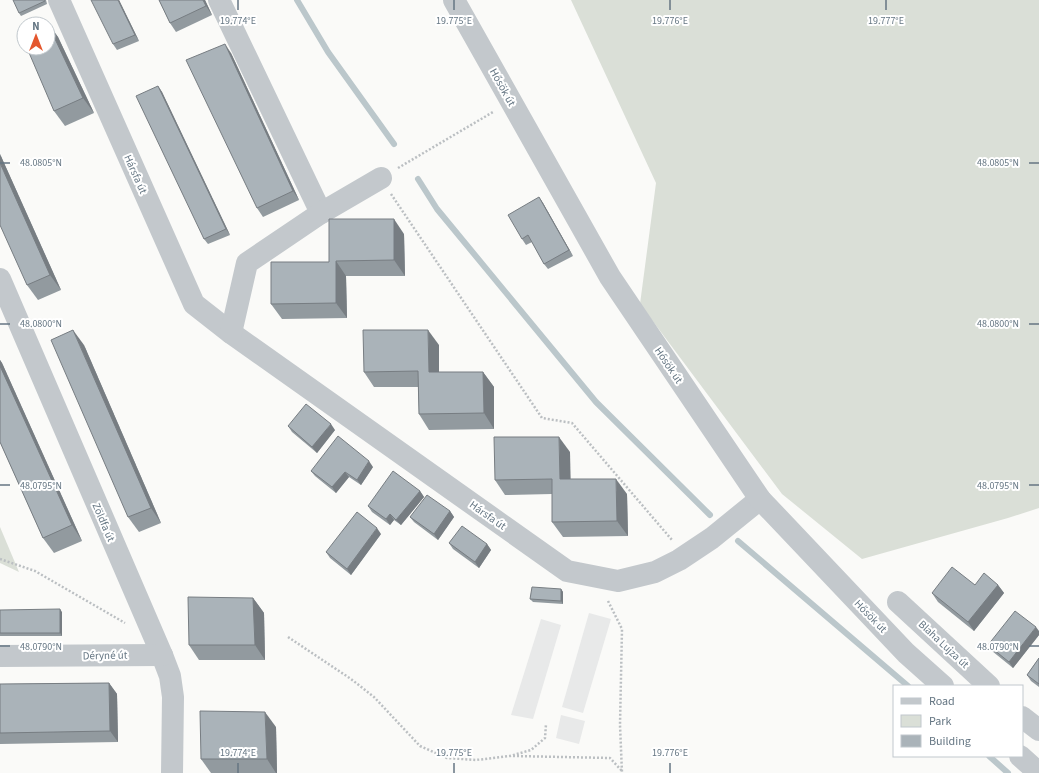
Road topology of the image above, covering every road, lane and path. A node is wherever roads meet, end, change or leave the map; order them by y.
1 (59, 0) edge
2 (220, 0) edge
3 (454, 0) edge
4 (511, 102) junction
5 (381, 178) junction
6 (321, 213) junction
7 (0, 279) edge
8 (231, 333) junction
9 (760, 499) junction
10 (686, 556) junction
11 (0, 559) edge
12 (597, 577) junction
13 (898, 602) dead end
14 (129, 625) dead end
15 (288, 637) dead end
16 (162, 655) junction
17 (0, 656) edge
18 (942, 685) edge
19 (988, 685) edge
20 (1023, 717) edge
21 (546, 724) dead end
22 (1039, 730) edge
23 (510, 756) junction
24 (1021, 757) edge
25 (172, 773) edge
26 (623, 773) edge
27 (1039, 773) edge

1 - 8 street, Hársfa út
2 - 6 street
3 - 4 street, Hősök út
4 - 5 path
4 - 9 street, Hősök út
5 - 6 street
5 - 10 path
6 - 8 street
7 - 16 street, Zöldfa út
8 - 12 street, Hársfa út
9 - 10 street, Hársfa út
9 - 18 street, Hősök út
10 - 12 street, Hársfa út
11 - 14 path
12 - 26 path
13 - 19 street, Blaha Lujza út
15 - 23 path
16 - 17 street, Déryné út
16 - 25 street, Zöldfa út
20 - 22 street
21 - 23 path
23 - 26 path
24 - 27 street

